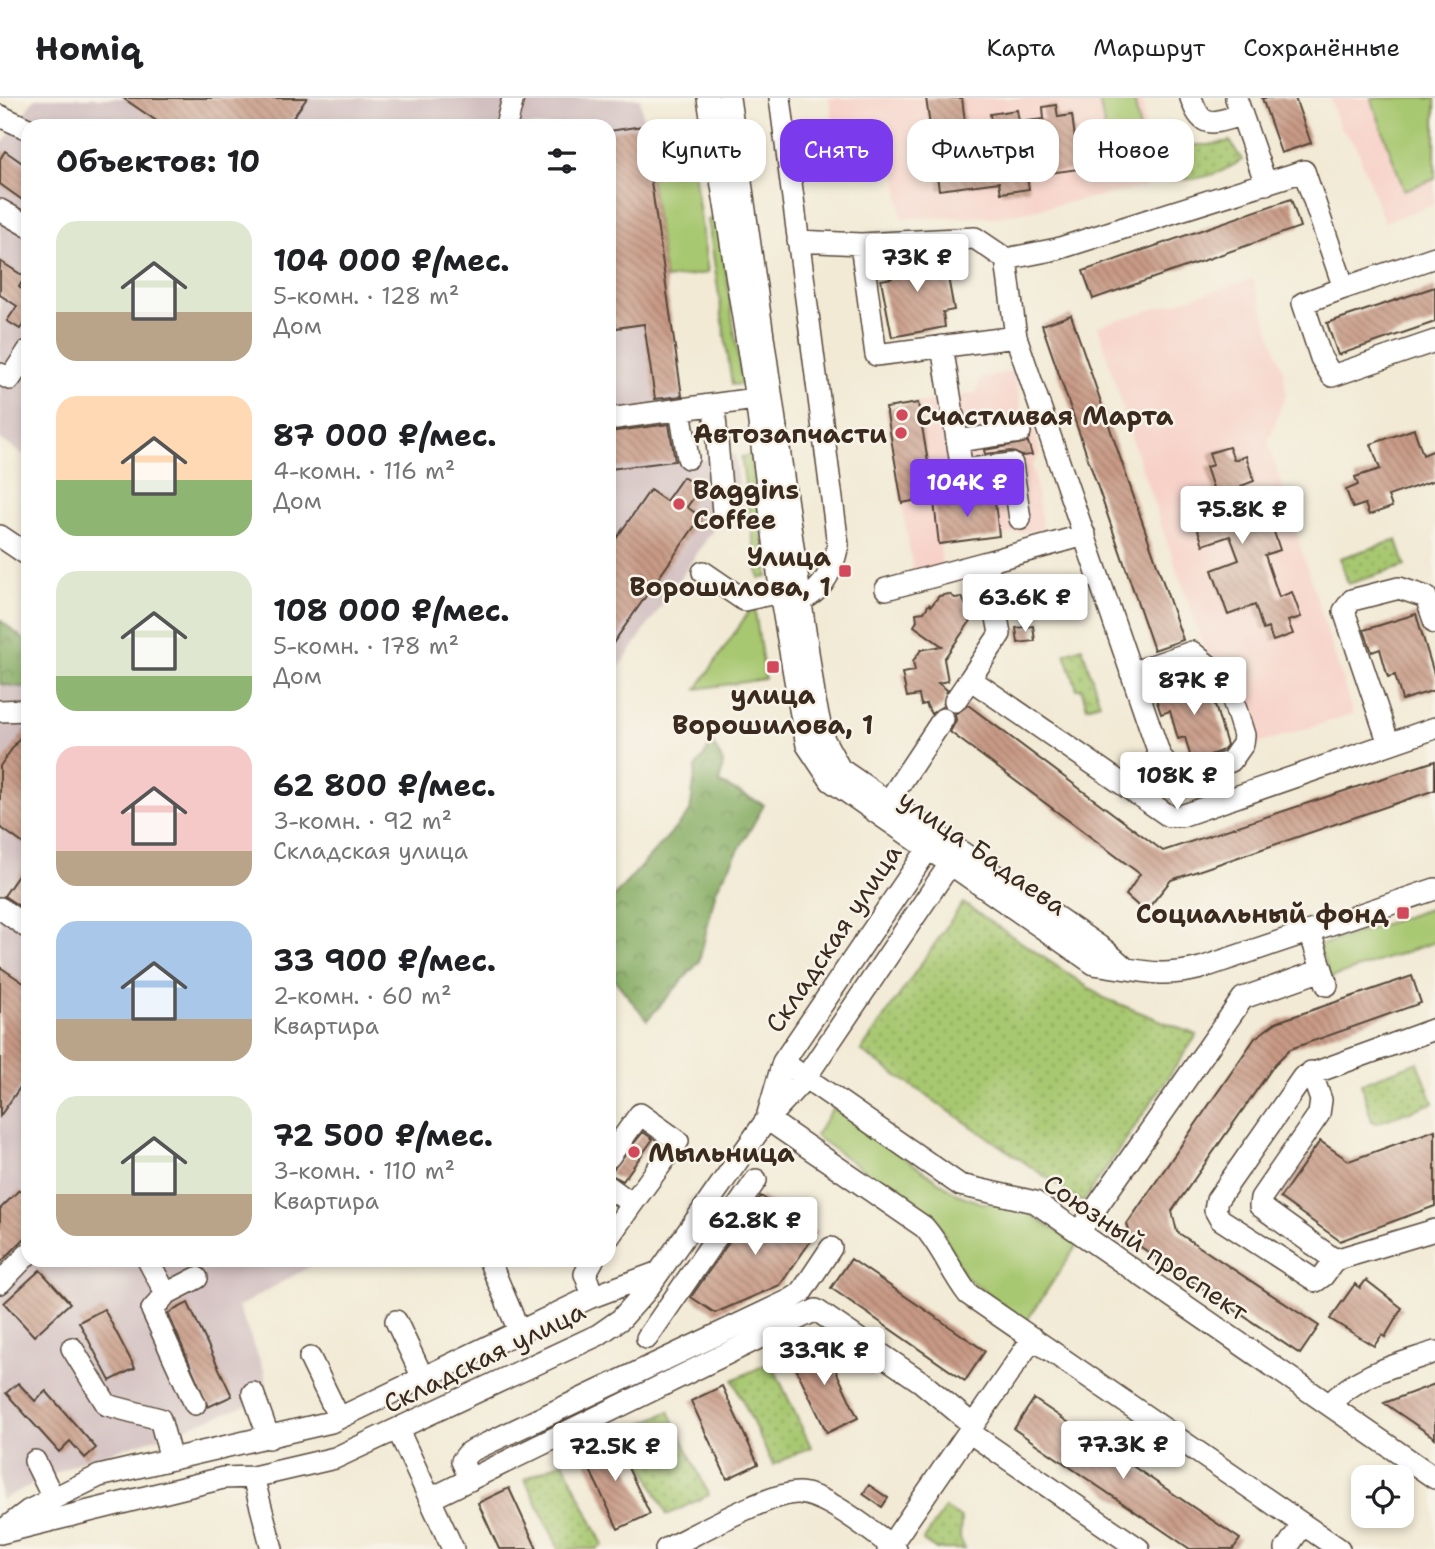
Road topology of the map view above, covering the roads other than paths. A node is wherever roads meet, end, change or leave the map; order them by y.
1 (513, 98) edge
2 (708, 98) edge
3 (729, 98) edge
4 (780, 98) edge
5 (1191, 98) edge
6 (1239, 106) edge
7 (0, 116) edge
8 (508, 119) edge
9 (21, 126) edge
10 (1266, 184) junction
11 (0, 210) edge
12 (21, 221) edge
13 (798, 242) junction
14 (861, 244) junction
15 (1435, 257) edge
16 (1006, 259) junction
17 (1344, 288) junction
18 (1016, 337) junction
19 (1435, 341) edge
20 (942, 346) junction
21 (21, 362) edge
22 (0, 374) edge
23 (764, 398) junction
24 (714, 405) junction
25 (680, 410) junction
26 (616, 418) edge
27 (1020, 432) dead end
28 (957, 442) junction
29 (690, 444) dead end
30 (723, 512) dead end
31 (1020, 519) dead end
32 (1084, 535) junction
33 (0, 536) edge
34 (21, 550) edge
35 (987, 562) junction
36 (703, 572) dead end
37 (886, 589) dead end
38 (790, 596) junction
39 (1435, 623) edge
40 (1131, 673) junction
41 (970, 679) junction
42 (955, 701) dead end
43 (21, 710) edge
44 (0, 711) edge
45 (943, 719) dead end
46 (1435, 728) edge
47 (1389, 744) junction
48 (1160, 756) junction
49 (826, 762) junction
50 (1136, 794) junction
51 (888, 802) junction
52 (936, 845) junction
53 (950, 864) junction
54 (1435, 889) edge
55 (0, 908) edge
56 (21, 923) edge
57 (1310, 932) junction
58 (1124, 967) junction
59 (1435, 1029) edge
60 (783, 1062) junction
61 (1311, 1072) junction
62 (806, 1077) junction
63 (767, 1119) junction
64 (616, 1147) edge
65 (756, 1180) dead end
66 (616, 1192) edge
67 (632, 1204) junction
68 (616, 1227) edge
69 (1435, 1230) edge
70 (1079, 1232) junction
71 (831, 1248) dead end
72 (1335, 1260) junction
73 (21, 1261) edge
74 (152, 1267) edge
75 (492, 1267) edge
76 (589, 1267) edge
77 (659, 1272) junction
78 (197, 1278) dead end
79 (0, 1283) edge
80 (646, 1292) junction
81 (800, 1293) junction
82 (166, 1294) junction
83 (593, 1296) junction
84 (669, 1308) junction
85 (816, 1310) junction
86 (396, 1321) dead end
87 (519, 1331) junction
88 (647, 1338) dead end
89 (1033, 1339) junction
90 (72, 1348) dead end
91 (1435, 1352) edge
92 (310, 1359) dead end
93 (423, 1378) junction
94 (253, 1393) dead end
95 (195, 1404) dead end
96 (1329, 1405) junction
97 (339, 1418) junction
98 (971, 1428) junction
99 (398, 1430) junction
100 (269, 1438) junction
101 (171, 1458) junction
102 (35, 1461) dead end
103 (253, 1477) junction
104 (1435, 1478) edge
105 (470, 1480) junction
106 (53, 1498) junction
107 (430, 1499) junction
108 (1303, 1524) junction
109 (0, 1533) edge
110 (0, 1546) edge
111 (892, 1548) edge
112 (272, 1549) edge
113 (453, 1549) edge
114 (666, 1549) edge
115 (1139, 1549) edge
116 (1286, 1549) edge
117 (1339, 1549) edge

1 - 8 street
2 - 23 street
3 - 23 street
4 - 13 street
5 - 6 street
6 - 10 street
7 - 9 street
10 - 16 street
10 - 17 street
11 - 12 street
13 - 14 street
13 - 38 street
14 - 16 street
14 - 20 street
15 - 17 street
16 - 18 street
17 - 19 street
18 - 20 street
18 - 32 street
20 - 28 street
21 - 22 street
23 - 24 street
23 - 38 street
24 - 25 street
24 - 30 street
25 - 26 street
25 - 29 street
27 - 28 street
28 - 31 street
32 - 35 street
32 - 40 street
33 - 34 street
35 - 37 street
35 - 41 street
36 - 38 street
38 - 49 street
39 - 47 street
40 - 48 street
40 - 48 street
41 - 42 street
41 - 50 street
43 - 44 street
45 - 51 street
46 - 47 street
47 - 50 street
48 - 50 street
49 - 51 street, улица Бадаева
49 - 52 street, улица Бадаева
51 - 52 street, улица Бадаева
52 - 53 street
52 - 58 street, улица Бадаева
52 - 60 street, Складская улица
53 - 58 street, улица Бадаева
53 - 62 street, Складская улица
54 - 57 street, улица Бадаева
55 - 56 street
57 - 58 street, улица Бадаева
57 - 70 street
59 - 61 street
60 - 62 street, Союзный проспект
60 - 63 street, Складская улица
61 - 72 street
61 - 72 street
62 - 63 street, Складская улица
62 - 70 street, Союзный проспект
63 - 77 street, Складская улица
63 - 89 street
64 - 67 street
65 - 84 street
66 - 67 street
67 - 68 street
69 - 72 street
70 - 96 street, Союзный проспект
71 - 81 street
73 - 79 street
74 - 82 street
75 - 87 street
76 - 83 street
77 - 80 street, Складская улица
77 - 83 street
78 - 82 street
80 - 84 street
80 - 99 street, Складская улица
81 - 85 street
81 - 105 street
82 - 95 street
83 - 87 street
84 - 88 street
85 - 98 street
85 - 105 street
86 - 93 street
87 - 93 street
89 - 98 street
89 - 108 street
90 - 101 street
91 - 96 street
92 - 97 street
93 - 97 street
94 - 100 street
96 - 104 street, Союзный проспект
97 - 100 street
98 - 111 street
98 - 115 street
99 - 103 street, Складская улица
99 - 107 street
100 - 101 street
101 - 106 street
102 - 106 street
103 - 109 street, Складская улица
103 - 110 street, Складская улица
103 - 112 street
105 - 107 street
106 - 109 street
107 - 113 street
108 - 116 street
108 - 117 street
111 - 114 street

